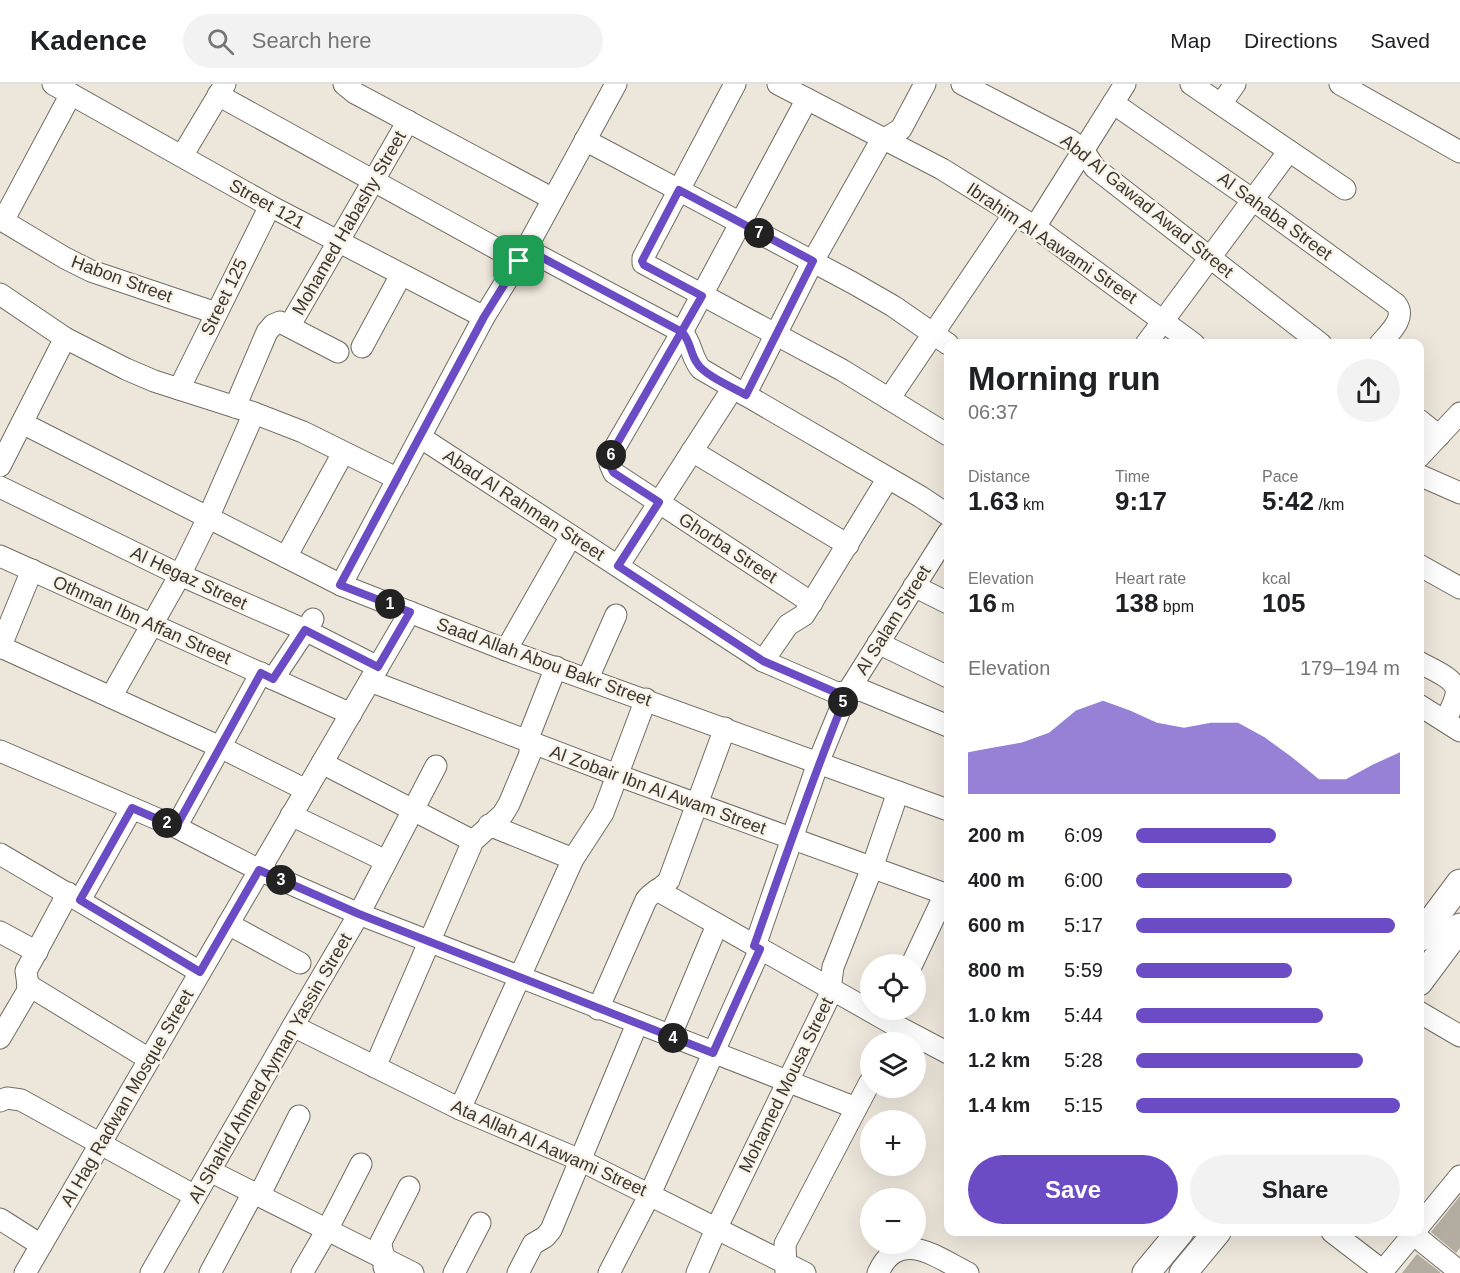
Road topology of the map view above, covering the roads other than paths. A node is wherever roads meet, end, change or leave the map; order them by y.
1 (344, 84) edge
2 (616, 84) edge
3 (735, 84) edge
4 (778, 84) edge
5 (925, 84) edge
6 (962, 84) edge
7 (1191, 84) edge
8 (1234, 84) edge
9 (1340, 84) edge
10 (61, 87) edge
11 (221, 90) edge
12 (1119, 90) edge
13 (807, 99) junction
14 (1221, 104) junction
15 (408, 122) junction
16 (585, 140) junction
17 (883, 140) junction
18 (1083, 150) junction
19 (1289, 151) junction
20 (1460, 152) edge
21 (182, 156) junction
22 (373, 180) junction
23 (1345, 189) dead end
24 (679, 190) junction
25 (553, 199) junction
26 (1253, 200) junction
27 (270, 206) junction
28 (1014, 214) junction
29 (2, 220) edge
30 (741, 223) junction
31 (1035, 227) junction
32 (337, 242) junction
33 (522, 255) junction
34 (1210, 257) junction
35 (813, 261) junction
36 (401, 275) junction
37 (0, 294) edge
38 (702, 296) junction
39 (216, 313) junction
40 (484, 317) junction
41 (1163, 320) junction
42 (290, 325) junction
43 (682, 332) junction
44 (776, 335) junction
45 (65, 338) junction
46 (941, 338) edge
47 (1150, 339) edge
48 (1188, 339) edge
49 (1315, 339) edge
50 (1384, 339) edge
51 (362, 347) dead end
52 (338, 352) dead end
53 (179, 389) junction
54 (739, 391) junction
55 (889, 399) junction
56 (244, 410) junction
57 (1460, 413) edge
58 (1424, 422) edge
59 (22, 423) junction
60 (944, 433) edge
61 (1448, 434) edge
62 (420, 437) junction
63 (692, 451) junction
64 (343, 453) junction
65 (1424, 453) edge
66 (0, 466) edge
67 (1424, 477) edge
68 (888, 478) junction
69 (398, 479) junction
70 (0, 487) edge
71 (1460, 493) edge
72 (659, 502) junction
73 (944, 513) edge
74 (208, 518) junction
75 (572, 536) junction
76 (944, 539) edge
77 (848, 545) junction
78 (0, 556) edge
79 (286, 557) junction
80 (618, 566) junction
81 (1424, 568) edge
82 (32, 570) junction
83 (180, 575) junction
84 (340, 585) junction
85 (914, 586) junction
86 (1460, 588) edge
87 (944, 601) edge
88 (812, 603) junction
89 (410, 612) junction
90 (616, 615) dead end
91 (153, 625) junction
92 (309, 625) junction
93 (878, 643) junction
94 (0, 648) edge
95 (507, 650) junction
96 (763, 661) junction
97 (1424, 665) edge
98 (556, 667) junction
99 (374, 674) junction
100 (944, 675) edge
101 (267, 676) junction
102 (588, 678) junction
103 (847, 693) junction
104 (111, 697) junction
105 (646, 699) junction
106 (1424, 708) edge
107 (351, 714) junction
108 (944, 724) edge
109 (1452, 726) edge
110 (725, 728) junction
111 (529, 742) junction
112 (220, 747) junction
113 (0, 752) edge
114 (818, 762) junction
115 (322, 764) junction
116 (436, 766) dead end
117 (617, 776) junction
118 (306, 790) junction
119 (898, 792) junction
120 (698, 805) junction
121 (132, 808) junction
122 (944, 809) edge
123 (413, 810) junction
124 (291, 815) junction
125 (489, 825) junction
126 (176, 827) junction
127 (791, 839) junction
128 (473, 841) junction
129 (0, 854) edge
130 (573, 859) junction
131 (386, 861) junction
132 (872, 868) junction
133 (259, 870) junction
134 (1460, 882) edge
135 (657, 890) junction
136 (944, 894) edge
137 (74, 896) junction
138 (944, 901) edge
139 (359, 914) junction
140 (228, 924) junction
141 (717, 925) junction
142 (1460, 927) edge
143 (1424, 931) edge
144 (0, 932) edge
145 (429, 942) junction
146 (757, 947) junction
147 (37, 952) junction
148 (917, 954) edge
149 (300, 963) dead end
150 (200, 972) junction
151 (1424, 975) edge
152 (521, 978) junction
153 (28, 985) junction
154 (831, 989) junction
155 (598, 1009) junction
156 (1424, 1015) edge
157 (637, 1024) junction
158 (892, 1025) edge
159 (292, 1026) junction
160 (1460, 1036) edge
161 (670, 1037) junction
162 (1, 1038) edge
163 (944, 1051) edge
164 (713, 1053) junction
165 (149, 1059) junction
166 (375, 1067) junction
167 (789, 1082) junction
168 (861, 1098) edge
169 (0, 1101) edge
170 (856, 1108) junction
171 (460, 1109) junction
172 (299, 1116) dead end
173 (100, 1144) junction
174 (580, 1160) junction
175 (361, 1164) dead end
176 (210, 1171) junction
177 (1460, 1176) edge
178 (409, 1187) dead end
179 (650, 1194) junction
180 (256, 1195) junction
181 (195, 1196) junction
182 (0, 1219) edge
183 (1424, 1221) edge
184 (480, 1223) dead end
185 (717, 1227) junction
186 (327, 1230) junction
187 (1177, 1236) edge
188 (1214, 1236) edge
189 (1337, 1236) edge
190 (1412, 1236) edge
191 (1421, 1236) edge
192 (41, 1245) junction
193 (383, 1266) edge
194 (786, 1268) edge
195 (880, 1268) edge
196 (1458, 1271) edge
197 (1382, 1272) edge
198 (25, 1273) edge
199 (151, 1273) edge
200 (210, 1273) edge
201 (302, 1273) edge
202 (413, 1273) edge
203 (454, 1273) edge
204 (518, 1273) edge
205 (609, 1273) edge
206 (697, 1273) edge
207 (805, 1273) edge
208 (968, 1273) edge
209 (1146, 1273) edge
210 (1183, 1273) edge

1 - 15 street
2 - 16 street
3 - 24 street
4 - 13 street, Ibrahim Al Aawami Street
5 - 17 street
6 - 18 street, Abd Al Gawad Awad Street
7 - 14 street
8 - 14 street
9 - 20 street
10 - 21 street, Street 121
10 - 29 street
11 - 21 street
11 - 22 street
12 - 18 street
12 - 26 street, Al Sahaba Street
13 - 17 street, Ibrahim Al Aawami Street
13 - 30 street
14 - 19 street
15 - 22 street, Mohamed Habashy Street
15 - 25 street
16 - 24 street
16 - 25 street
17 - 28 street, Ibrahim Al Aawami Street
17 - 35 street
18 - 31 street
18 - 34 street, Abd Al Gawad Awad Street
19 - 23 street
19 - 26 street
21 - 27 street, Street 121
22 - 32 street, Mohamed Habashy Street
22 - 33 street
24 - 30 street
24 - 38 street
25 - 33 street
26 - 34 street
26 - 50 street, Al Sahaba Street
27 - 32 street, Street 121
27 - 39 street, Street 125
28 - 31 street, Ibrahim Al Aawami Street
28 - 46 street
29 - 39 street, Habon Street
30 - 35 street
30 - 38 street
31 - 41 street, Ibrahim Al Aawami Street
32 - 36 street, Street 121
32 - 42 street, Mohamed Habashy Street
33 - 40 street
33 - 43 street
34 - 41 street
34 - 49 street, Abd Al Gawad Awad Street
35 - 44 street
35 - 46 street
36 - 40 street, Street 121
36 - 51 street
37 - 45 street
38 - 43 street
38 - 44 street
39 - 53 street, Street 125
40 - 62 street
41 - 47 street
41 - 48 street, Ibrahim Al Aawami Street
42 - 52 street
42 - 56 street
43 - 54 street
43 - 72 street, Ghorba Street
44 - 54 street
44 - 55 street
45 - 53 street
45 - 59 street
46 - 55 street
53 - 56 street
54 - 63 street
54 - 68 street
55 - 60 street
56 - 64 street
56 - 74 street
57 - 61 street
58 - 61 street
59 - 66 street
59 - 74 street, Saad Allah Abou Bakr Street
61 - 65 street
62 - 69 street
62 - 75 street, Abad Al Rahman Street
63 - 72 street
63 - 77 street
64 - 69 street
64 - 79 street
67 - 71 street
68 - 73 street
68 - 77 street
69 - 84 street
70 - 83 street, Al Hegaz Street
72 - 80 street
72 - 88 street, Ghorba Street
74 - 79 street, Saad Allah Abou Bakr Street
74 - 83 street
75 - 80 street, Abad Al Rahman Street
75 - 95 street
76 - 85 street, Al Salam Street
77 - 88 street
78 - 82 street, Othman Ibn Affan Street
79 - 84 street, Saad Allah Abou Bakr Street
80 - 96 street, Abad Al Rahman Street
81 - 86 street
82 - 91 street, Othman Ibn Affan Street
82 - 94 street
83 - 91 street
83 - 92 street, Al Hegaz Street
84 - 89 street, Saad Allah Abou Bakr Street
85 - 87 street
85 - 93 street, Al Salam Street
88 - 96 street
89 - 95 street, Saad Allah Abou Bakr Street
89 - 99 street, Al Hag Radwan Mosque Street
90 - 102 street
91 - 101 street, Othman Ibn Affan Street
91 - 104 street
92 - 99 street, Al Hegaz Street
92 - 101 street
93 - 100 street
93 - 103 street, Al Salam Street
94 - 104 street
95 - 98 street, Saad Allah Abou Bakr Street
96 - 103 street, Abad Al Rahman Street
97 - 109 street
98 - 102 street, Saad Allah Abou Bakr Street
98 - 111 street
99 - 107 street, Al Hag Radwan Mosque Street
99 - 111 street, Al Zobair Ibn Al Awam Street
101 - 107 street, Othman Ibn Affan Street
101 - 112 street
102 - 105 street, Saad Allah Abou Bakr Street
103 - 108 street, Abad Al Rahman Street
103 - 114 street, Al Salam Street
104 - 112 street
105 - 110 street, Saad Allah Abou Bakr Street
105 - 117 street
106 - 109 street
107 - 115 street, Al Hag Radwan Mosque Street
110 - 114 street, Saad Allah Abou Bakr Street
110 - 120 street
111 - 117 street, Al Zobair Ibn Al Awam Street
111 - 125 street
112 - 118 street
112 - 126 street
113 - 121 street
114 - 119 street, Saad Allah Abou Bakr Street
114 - 127 street, Al Salam Street
115 - 118 street, Al Hag Radwan Mosque Street
115 - 123 street
116 - 123 street, Al Shahid Ahmed Ayman Yassin Street
117 - 120 street, Al Zobair Ibn Al Awam Street
117 - 130 street
118 - 124 street, Al Hag Radwan Mosque Street
119 - 122 street, Saad Allah Abou Bakr Street
119 - 132 street, Mohamed Mousa Street
120 - 127 street, Al Zobair Ibn Al Awam Street
120 - 135 street
121 - 126 street
121 - 137 street
123 - 128 street
123 - 131 street, Al Shahid Ahmed Ayman Yassin Street
124 - 131 street
124 - 133 street, Al Hag Radwan Mosque Street
125 - 128 street
125 - 130 street
126 - 133 street
127 - 132 street, Al Zobair Ibn Al Awam Street
127 - 146 street, Al Salam Street
128 - 145 street
129 - 137 street
130 - 152 street
131 - 139 street, Al Shahid Ahmed Ayman Yassin Street
132 - 136 street, Al Zobair Ibn Al Awam Street
132 - 154 street, Mohamed Mousa Street
133 - 139 street
133 - 140 street, Al Hag Radwan Mosque Street
134 - 143 main road
135 - 141 street
135 - 155 street
137 - 147 street
137 - 150 street
138 - 148 street
139 - 145 street
139 - 159 street, Al Shahid Ahmed Ayman Yassin Street
140 - 149 street
140 - 150 street, Al Hag Radwan Mosque Street
141 - 146 street
141 - 161 street
142 - 151 main road
144 - 147 street
145 - 152 street
145 - 166 street
146 - 154 street
146 - 164 street, Al Salam Street
147 - 153 street
150 - 165 street, Al Hag Radwan Mosque Street
152 - 155 street
152 - 171 street
153 - 162 street
153 - 165 street
154 - 158 street
154 - 167 street, Mohamed Mousa Street
155 - 157 street
156 - 160 street
157 - 161 street
157 - 174 street
158 - 163 street
159 - 166 street, Ata Allah Al Aawami Street
159 - 176 street, Al Shahid Ahmed Ayman Yassin Street
161 - 164 street
164 - 167 street
164 - 179 street, Al Salam Street
165 - 173 street, Al Hag Radwan Mosque Street
166 - 171 street, Ata Allah Al Aawami Street
167 - 170 street
167 - 185 street, Mohamed Mousa Street
168 - 170 street
169 - 173 street
170 - 194 street
171 - 174 street, Ata Allah Al Aawami Street
172 - 180 street
173 - 181 street
173 - 192 street, Al Hag Radwan Mosque Street
174 - 179 street, Ata Allah Al Aawami Street
174 - 204 street
175 - 186 street
176 - 180 street
176 - 181 street, Al Shahid Ahmed Ayman Yassin Street
177 - 183 street
178 - 193 street
179 - 185 street, Ata Allah Al Aawami Street
179 - 205 street, Al Salam Street
180 - 186 street
180 - 200 street
181 - 199 street, Al Shahid Ahmed Ayman Yassin Street
182 - 192 street
184 - 203 street
185 - 194 street, Ata Allah Al Aawami Street
185 - 206 street, Mohamed Mousa Street
186 - 193 street
186 - 201 street
187 - 209 main road
188 - 210 main road
189 - 197 street
190 - 197 street
191 - 196 street
192 - 198 street, Al Hag Radwan Mosque Street
193 - 202 street
194 - 207 street, Ata Allah Al Aawami Street
195 - 208 street

